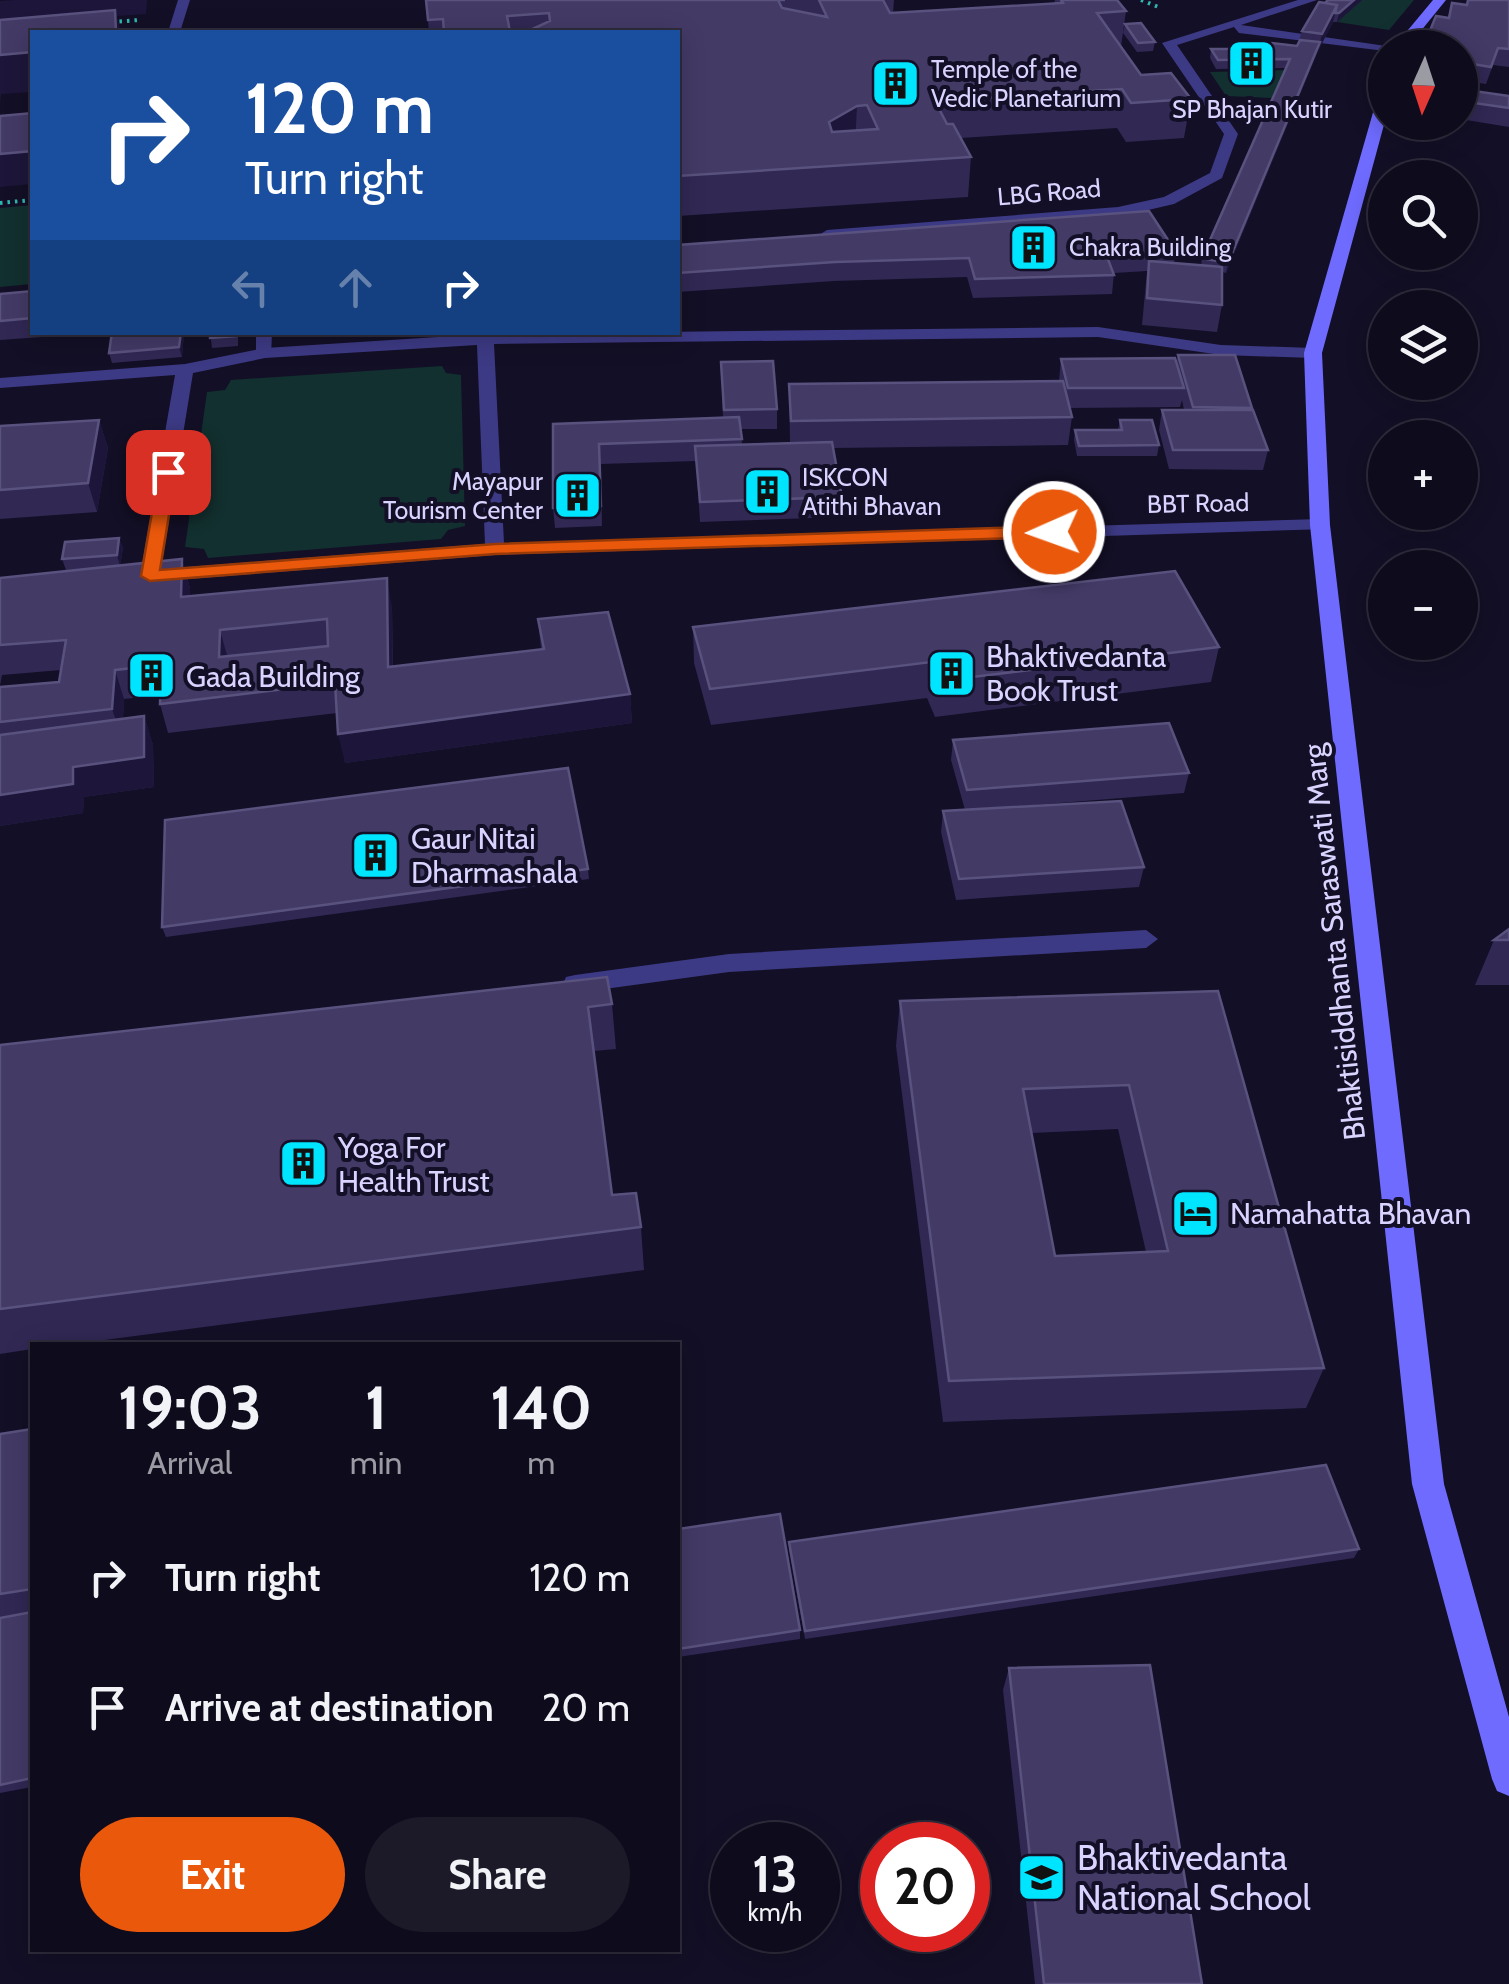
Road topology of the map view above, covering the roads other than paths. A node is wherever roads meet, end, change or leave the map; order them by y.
1 (184, 0) edge
2 (1311, 0) edge
3 (1440, 0) edge
4 (1214, 26) junction
5 (174, 30) edge
6 (1412, 30) edge
7 (1368, 45) edge
8 (1372, 140) edge
9 (812, 236) edge
10 (264, 335) edge
11 (485, 339) junction
12 (265, 353) junction
13 (1313, 353) junction
14 (185, 369) junction
15 (0, 383) edge
16 (1320, 525) junction
17 (495, 549) junction
18 (1146, 939) dead end
19 (552, 987) edge
20 (1509, 1779) edge

1 - 5 street
2 - 4 street
3 - 6 main road
4 - 7 street
4 - 9 street, LBG Road
8 - 13 main road, Bhaktisiddhanta Saraswati Marg
10 - 12 street
11 - 12 street
11 - 13 street
11 - 17 street
12 - 14 street
13 - 16 main road, Bhaktisiddhanta Saraswati Marg
14 - 15 street
14 - 17 street, BBT Road
16 - 17 street, BBT Road
16 - 20 main road, Bhaktisiddhanta Saraswati Marg
18 - 19 street

